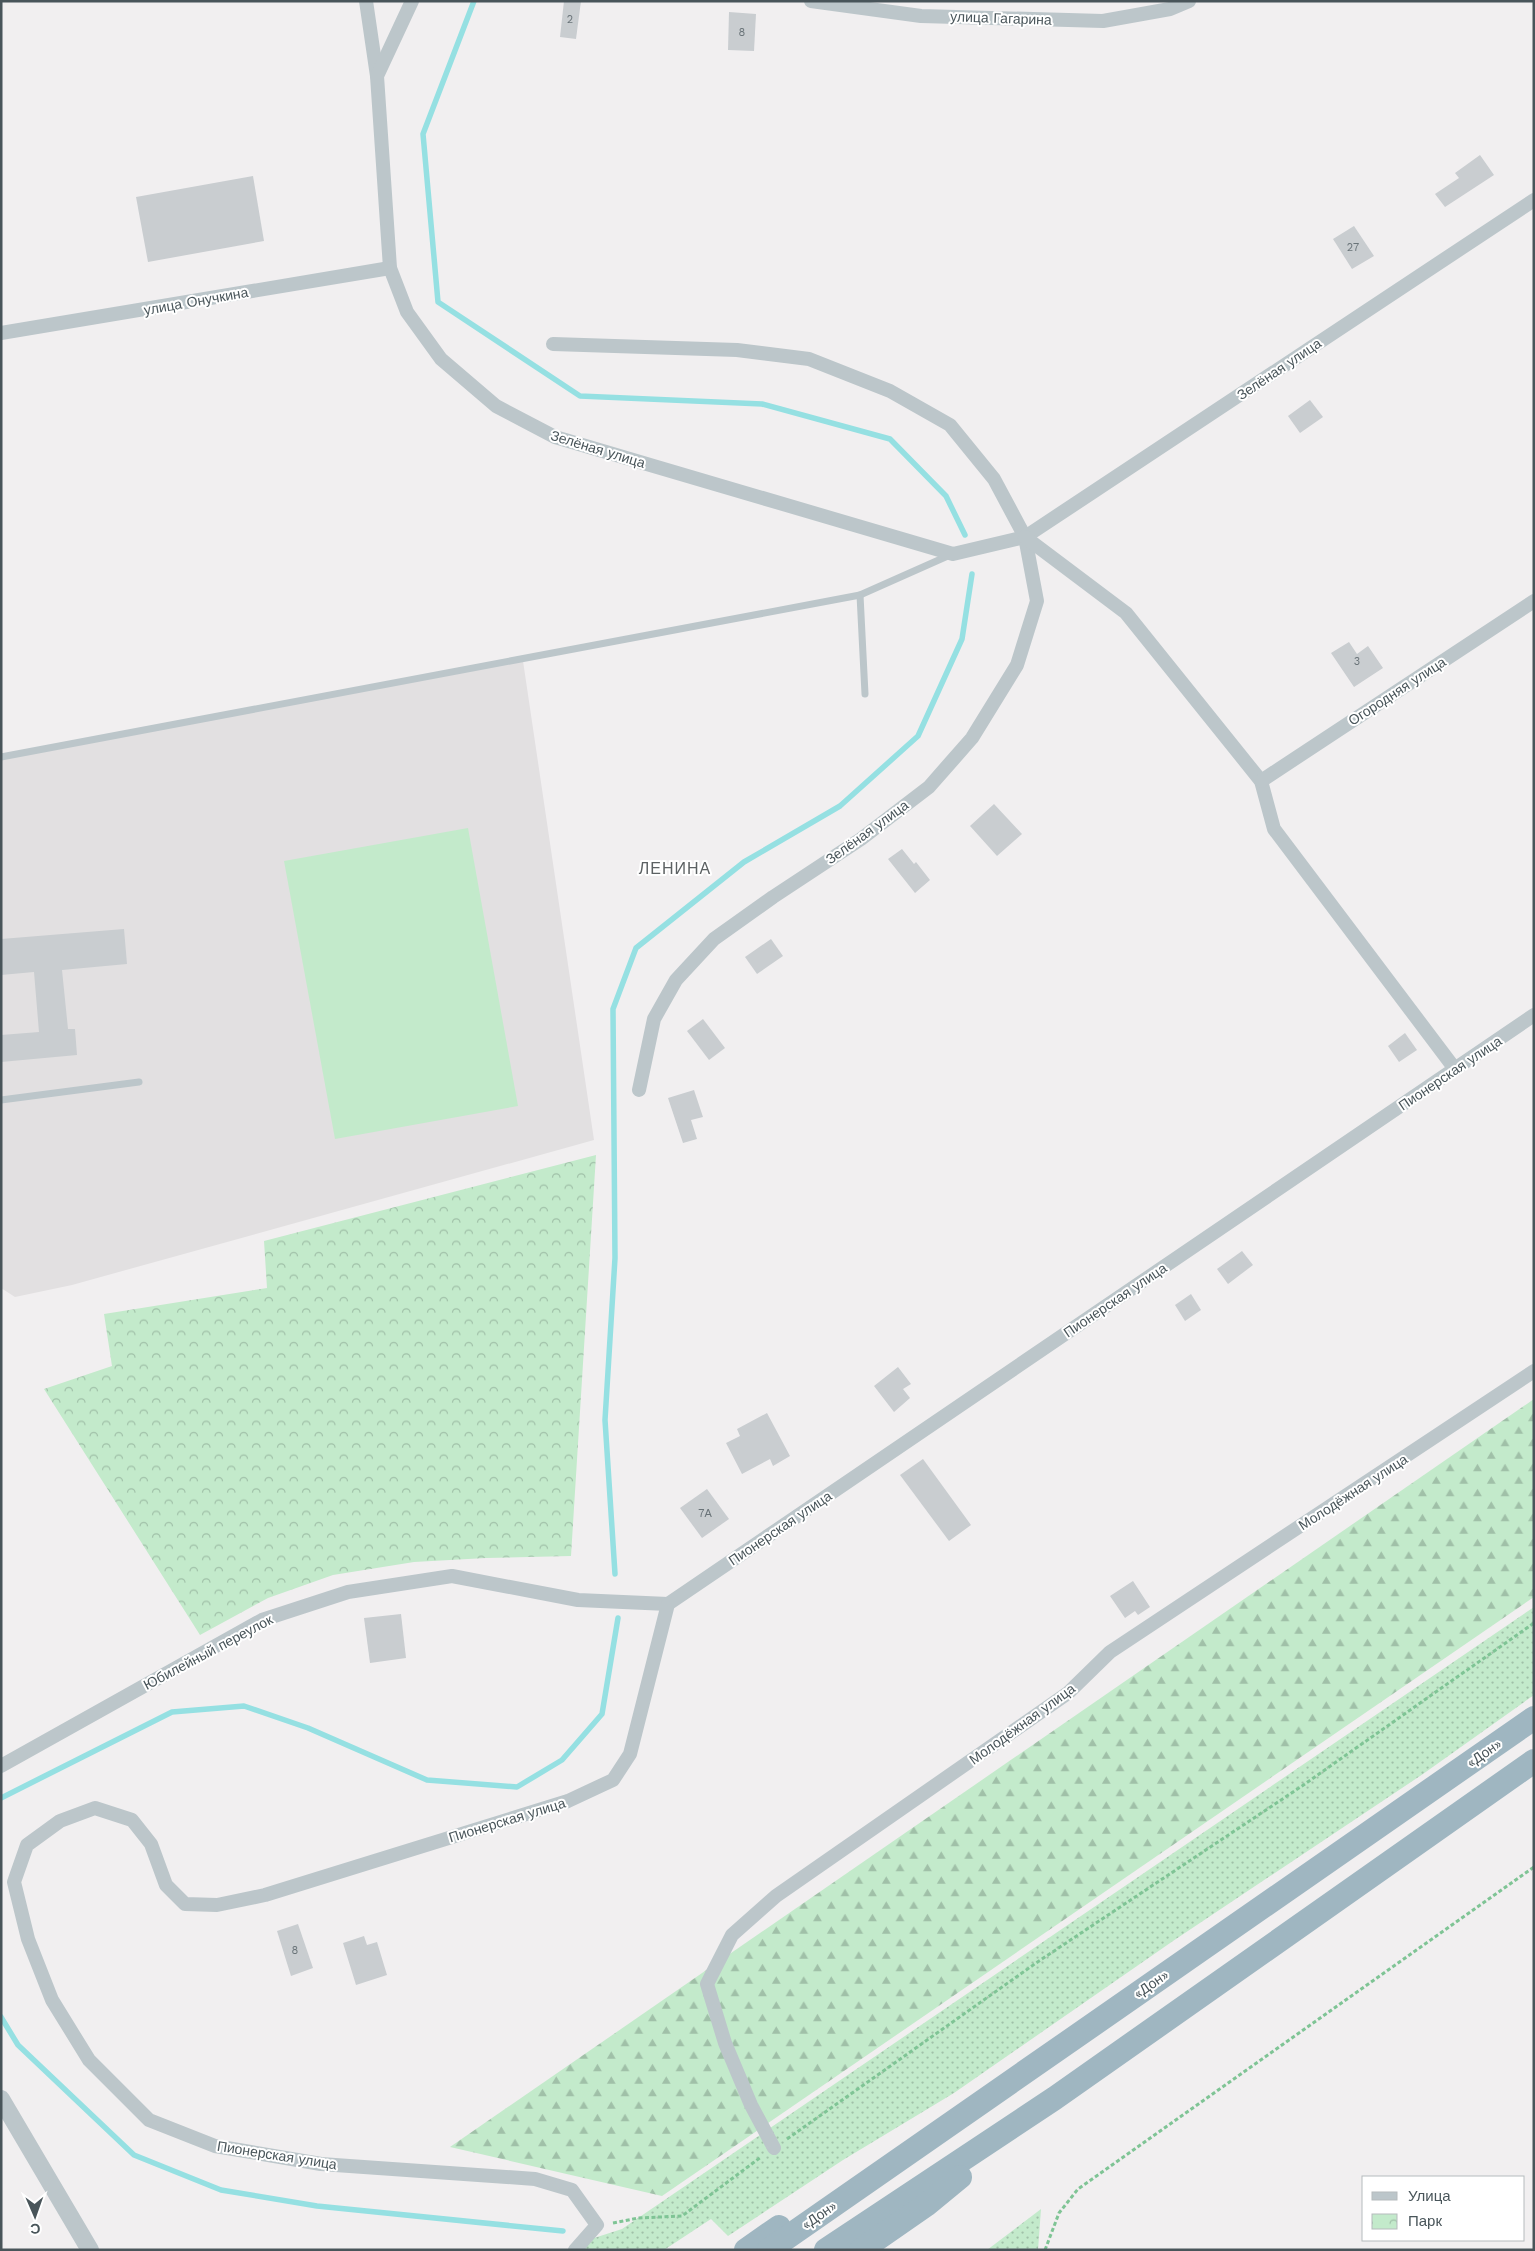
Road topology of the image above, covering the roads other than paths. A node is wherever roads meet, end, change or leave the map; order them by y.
1 (366, 1) edge
2 (412, 1) edge
3 (811, 1) edge
4 (1189, 1) edge
5 (377, 76) junction
6 (1534, 200) edge
7 (390, 268) junction
8 (1, 333) edge
9 (553, 344) dead end
10 (1025, 537) junction
11 (954, 554) junction
12 (860, 595) junction
13 (1534, 601) edge
14 (865, 694) dead end
15 (1, 757) edge
16 (1261, 781) junction
17 (1534, 1015) edge
18 (1455, 1070) junction
19 (139, 1082) dead end
20 (639, 1090) dead end
21 (1, 1100) edge
22 (1534, 1371) edge
23 (668, 1604) junction
24 (1534, 1718) edge
25 (1534, 1761) edge
26 (1, 1766) edge
27 (1055, 2098) junction
28 (1, 2099) edge
29 (774, 2148) road end
30 (774, 2241) edge
31 (90, 2250) edge
32 (575, 2250) edge
33 (746, 2250) edge
34 (826, 2250) edge
35 (861, 2250) edge

1 - 5 street
2 - 5 street, Зелёная улица
3 - 4 street, улица Гагарина
5 - 7 street, Зелёная улица
6 - 10 street, Зелёная улица
7 - 8 street, улица Онучкина
7 - 11 street, Зелёная улица
9 - 10 street, Зелёная улица
10 - 11 street, Зелёная улица
10 - 16 street
10 - 20 street, Зелёная улица
11 - 12 lane
12 - 14 lane
12 - 15 lane
13 - 16 street, Огородняя улица
16 - 18 street
17 - 18 street, Пионерская улица
18 - 23 street, Пионерская улица
19 - 21 lane
22 - 29 street, Молодёжная улица
23 - 26 street, Юбилейный переулок
23 - 32 street, Пионерская улица
24 - 30 highway, «Дон»
25 - 27 highway
27 - 34 highway
27 - 35 highway
28 - 31 street
30 - 33 highway, «Дон»

